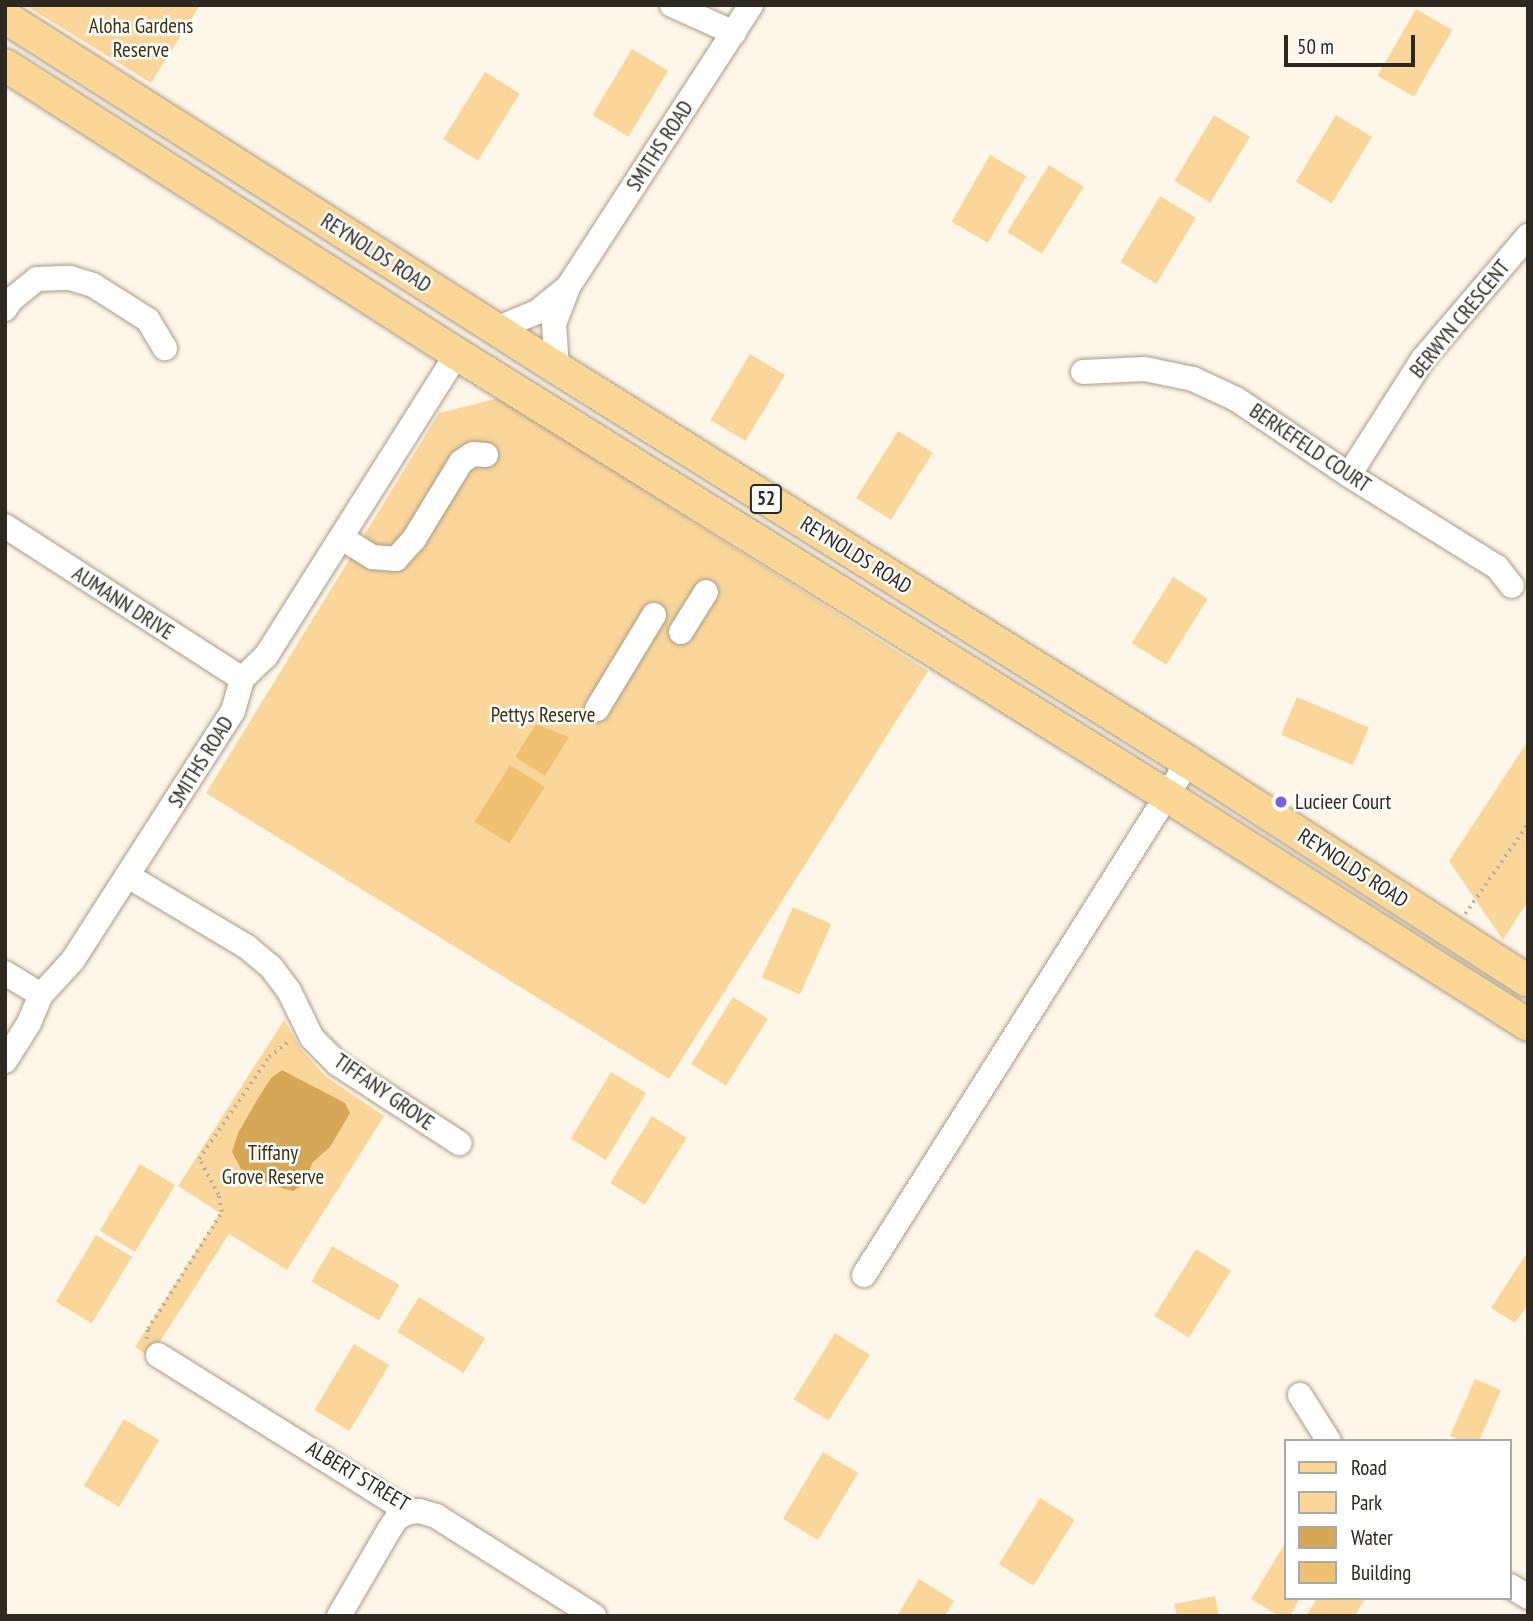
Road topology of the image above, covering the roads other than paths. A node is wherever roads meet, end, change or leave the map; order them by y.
1 (672, 5) edge
2 (751, 5) edge
3 (5, 17) edge
4 (734, 33) junction
5 (5, 65) edge
6 (1528, 236) edge
7 (568, 288) junction
8 (5, 309) edge
9 (488, 324) junction
10 (165, 348) dead end
11 (457, 354) junction
12 (557, 368) junction
13 (1083, 372) dead end
14 (486, 455) dead end
15 (1349, 475) junction
16 (5, 526) edge
17 (342, 538) junction
18 (1512, 586) dead end
19 (706, 592) dead end
20 (654, 615) dead end
21 (681, 632) dead end
22 (242, 679) junction
23 (597, 709) dead end
24 (1188, 762) junction
25 (1169, 797) junction
26 (128, 876) junction
27 (5, 973) edge
28 (1528, 981) edge
29 (41, 995) junction
30 (1528, 1025) edge
31 (5, 1061) edge
32 (459, 1143) dead end
33 (864, 1275) dead end
34 (158, 1355) road end
35 (1300, 1395) dead end
36 (1328, 1439) edge
37 (409, 1512) junction
38 (1512, 1587) edge
39 (1528, 1597) edge
40 (339, 1616) edge
41 (594, 1616) edge

1 - 4 street
2 - 4 street, SMITHS ROAD
3 - 9 main road, REYNOLDS ROAD / 52
4 - 7 street, SMITHS ROAD
5 - 11 main road, REYNOLDS ROAD / 52
6 - 15 street, BERWYN CRESCENT
7 - 9 street, SMITHS ROAD
7 - 12 street, SMITHS ROAD
8 - 10 street
9 - 11 main road
9 - 12 main road, REYNOLDS ROAD / 52
11 - 17 street, SMITHS ROAD
11 - 25 main road, REYNOLDS ROAD / 52
12 - 24 main road, REYNOLDS ROAD / 52
13 - 15 street, BERKEFELD COURT
14 - 17 street
15 - 18 street, BERKEFELD COURT
16 - 22 street, AUMANN DRIVE
17 - 22 street, SMITHS ROAD
19 - 21 street
20 - 23 street
22 - 26 street, SMITHS ROAD
24 - 25 street
24 - 28 main road, REYNOLDS ROAD / 52
25 - 30 main road, REYNOLDS ROAD / 52
25 - 33 street
26 - 29 street, SMITHS ROAD
26 - 32 street, TIFFANY GROVE
27 - 29 street
29 - 31 street, SMITHS ROAD
34 - 37 street, ALBERT STREET
35 - 36 street
37 - 40 street
37 - 41 street, ALBERT STREET
38 - 39 street

